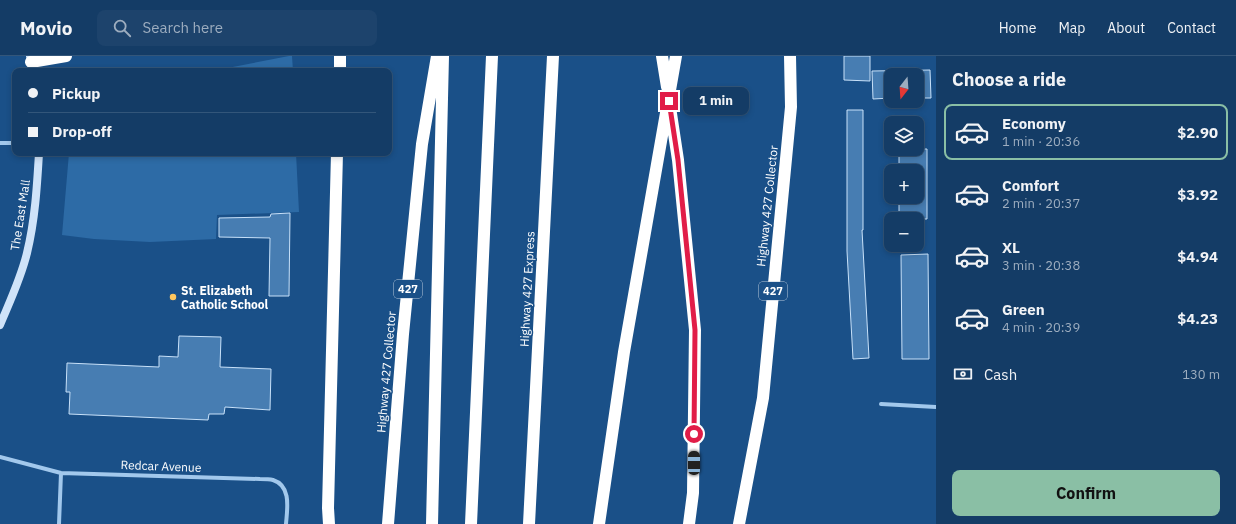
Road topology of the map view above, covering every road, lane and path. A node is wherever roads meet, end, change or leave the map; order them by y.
1 (66, 56) edge
2 (340, 56) edge
3 (437, 56) edge
4 (443, 56) edge
5 (492, 56) edge
6 (554, 56) edge
7 (662, 56) edge
8 (676, 56) edge
9 (790, 56) edge
10 (31, 63) edge
11 (340, 68) edge
12 (0, 143) edge
13 (12, 143) edge
14 (39, 156) edge
15 (337, 156) edge
16 (0, 325) edge
17 (881, 404) dead end
18 (936, 407) edge
19 (0, 457) edge
20 (61, 474) junction
21 (59, 524) edge
22 (286, 524) edge
23 (329, 524) edge
24 (388, 524) edge
25 (432, 524) edge
26 (471, 524) edge
27 (529, 524) edge
28 (599, 524) edge
29 (689, 524) edge
30 (739, 524) edge

1 - 10 highway
2 - 11 highway
3 - 24 highway, Highway 427 Collector / 427
4 - 25 highway
5 - 26 highway
6 - 27 highway, Highway 427 Express
7 - 29 highway
8 - 28 highway
9 - 30 highway, Highway 427 Collector / 427
12 - 13 street
14 - 16 main road, The East Mall
15 - 23 highway
17 - 18 street
19 - 20 street, Redcar Avenue
20 - 21 street
20 - 22 street, Redcar Avenue

